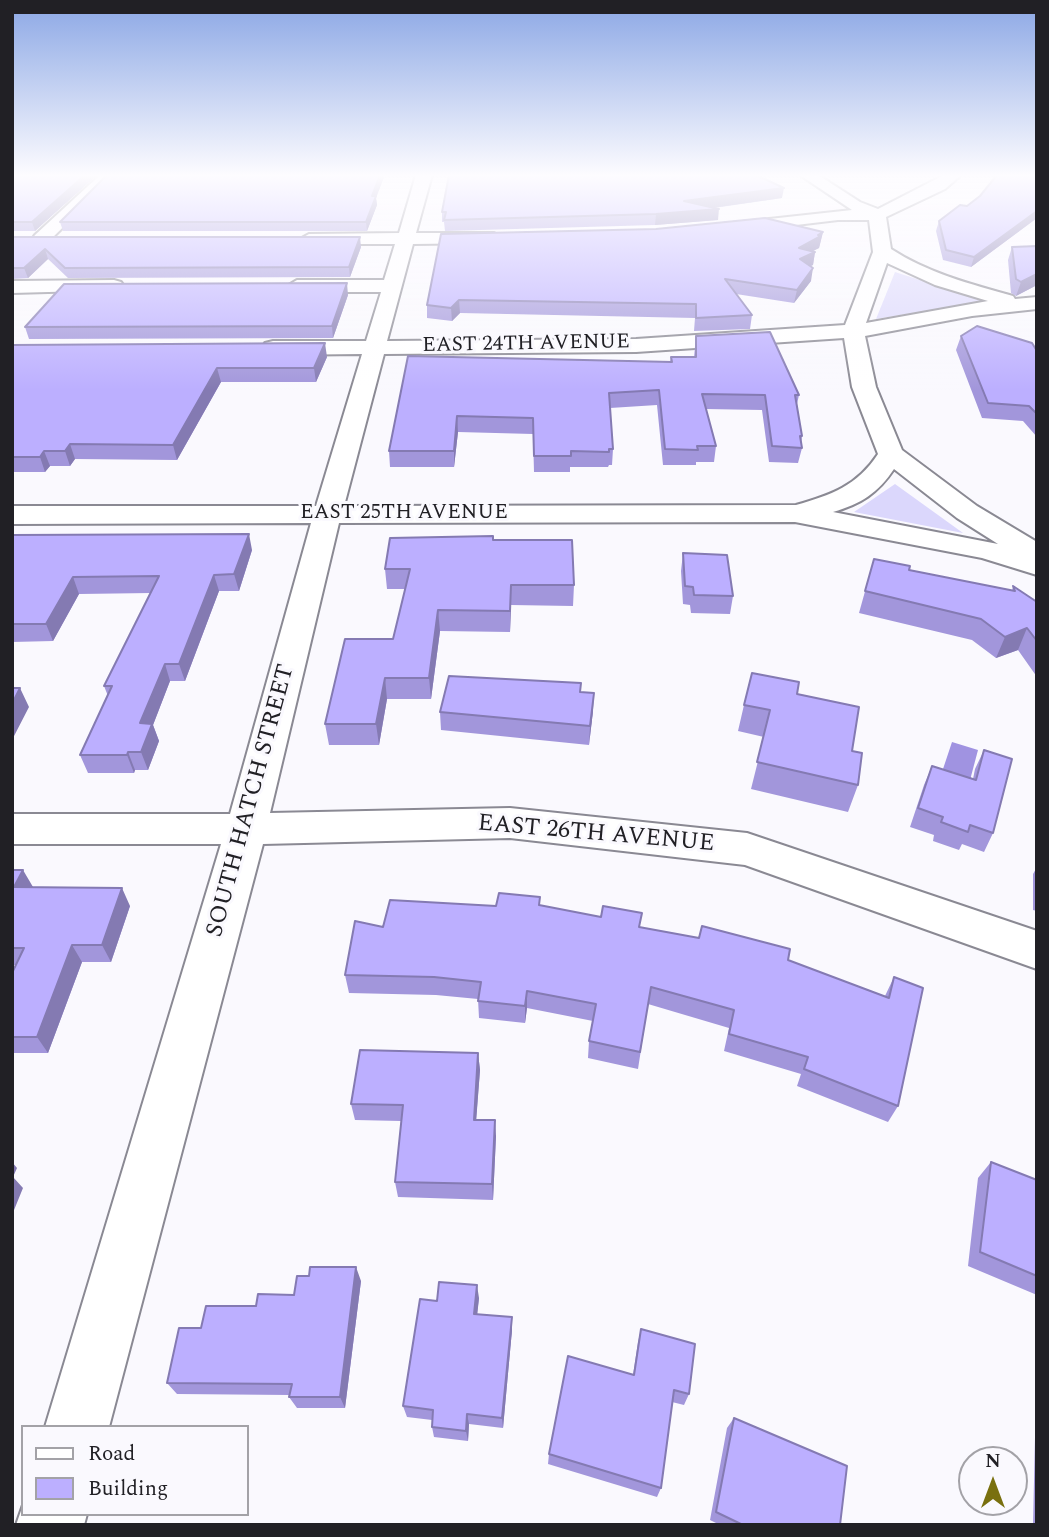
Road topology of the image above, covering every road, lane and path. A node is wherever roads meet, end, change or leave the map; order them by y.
1 (404, 247) edge
2 (881, 247) edge
3 (882, 252) junction
4 (139, 286) edge
5 (279, 286) edge
6 (393, 286) junction
7 (12, 287) edge
8 (1032, 306) edge
9 (853, 331) junction
10 (375, 347) junction
11 (249, 348) edge
12 (891, 454) junction
13 (795, 513) junction
14 (12, 514) edge
15 (327, 515) junction
16 (1037, 554) edge
17 (1037, 566) edge
18 (12, 829) edge
19 (246, 829) junction
20 (1037, 950) edge
21 (78, 1425) edge

1 - 6 street, SOUTH HATCH STREET
2 - 3 street
3 - 8 street
3 - 9 street
4 - 7 street
5 - 6 street
6 - 10 street, SOUTH HATCH STREET
8 - 9 street, EAST 24TH AVENUE
9 - 10 street, EAST 24TH AVENUE
9 - 12 street
10 - 11 street, EAST 24TH AVENUE
10 - 15 street, SOUTH HATCH STREET
12 - 13 street, EAST 25TH AVENUE
12 - 16 street
13 - 15 street, EAST 25TH AVENUE
13 - 17 street, EAST 25TH AVENUE
14 - 15 street, EAST 25TH AVENUE
15 - 19 street, SOUTH HATCH STREET
18 - 19 street, EAST 26TH AVENUE
19 - 20 street, EAST 26TH AVENUE
19 - 21 street, SOUTH HATCH STREET

